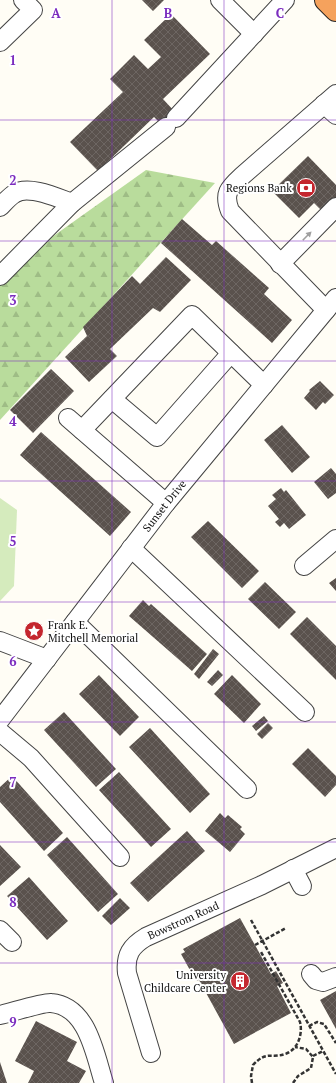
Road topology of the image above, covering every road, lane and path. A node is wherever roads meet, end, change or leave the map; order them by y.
1 (23, 0) edge
2 (220, 0) edge
3 (286, 0) edge
4 (254, 34) junction
5 (0, 42) edge
6 (332, 104) edge
7 (72, 204) junction
8 (336, 206) edge
9 (0, 207) edge
10 (280, 264) junction
11 (0, 276) edge
12 (331, 304) edge
13 (231, 353) junction
14 (264, 385) junction
15 (112, 398) junction
16 (68, 418) dead end
17 (82, 430) junction
18 (166, 503) junction
19 (335, 541) edge
20 (131, 548) junction
21 (304, 566) dead end
22 (75, 622) junction
23 (0, 641) edge
24 (46, 659) junction
25 (305, 712) dead end
26 (0, 720) edge
27 (0, 732) edge
28 (247, 789) dead end
29 (335, 850) edge
30 (120, 857) dead end
31 (293, 869) junction
32 (302, 886) dead end
33 (251, 920) dead end
34 (286, 928) dead end
35 (263, 941) junction
36 (255, 945) dead end
37 (261, 952) dead end
38 (311, 974) dead end
39 (336, 977) edge
40 (0, 1015) edge
41 (309, 1026) junction
42 (336, 1043) edge
43 (295, 1046) junction
44 (323, 1051) junction
45 (151, 1053) dead end
46 (313, 1056) junction
47 (336, 1074) edge
48 (104, 1083) edge
49 (252, 1083) edge
50 (293, 1083) edge

1 - 5 street
2 - 4 street
3 - 4 street
4 - 7 street
6 - 10 street
7 - 9 street
7 - 11 street
10 -> 8 street
10 - 12 street
12 - 14 street, Sunset Drive
13 - 14 street
13 - 15 street
13 - 15 street
14 - 18 street, Sunset Drive
15 - 17 street
16 - 17 street
17 - 18 street
18 - 20 street, Sunset Drive
19 - 21 street
20 - 22 street, Sunset Drive
20 - 25 street
22 - 24 street, Sunset Drive
22 - 28 street
23 - 24 street
24 - 26 street, Sunset Drive
27 - 30 street
29 - 31 street, Bowstrom Road
31 - 32 street
31 - 45 street, Bowstrom Road
33 - 35 path
34 - 35 path
35 - 36 path
35 - 41 path
37 - 43 path
38 - 39 street
40 - 48 street
41 - 42 path
41 - 44 path
43 - 46 path
43 - 49 path
44 - 46 path
44 - 47 path
46 - 50 path

